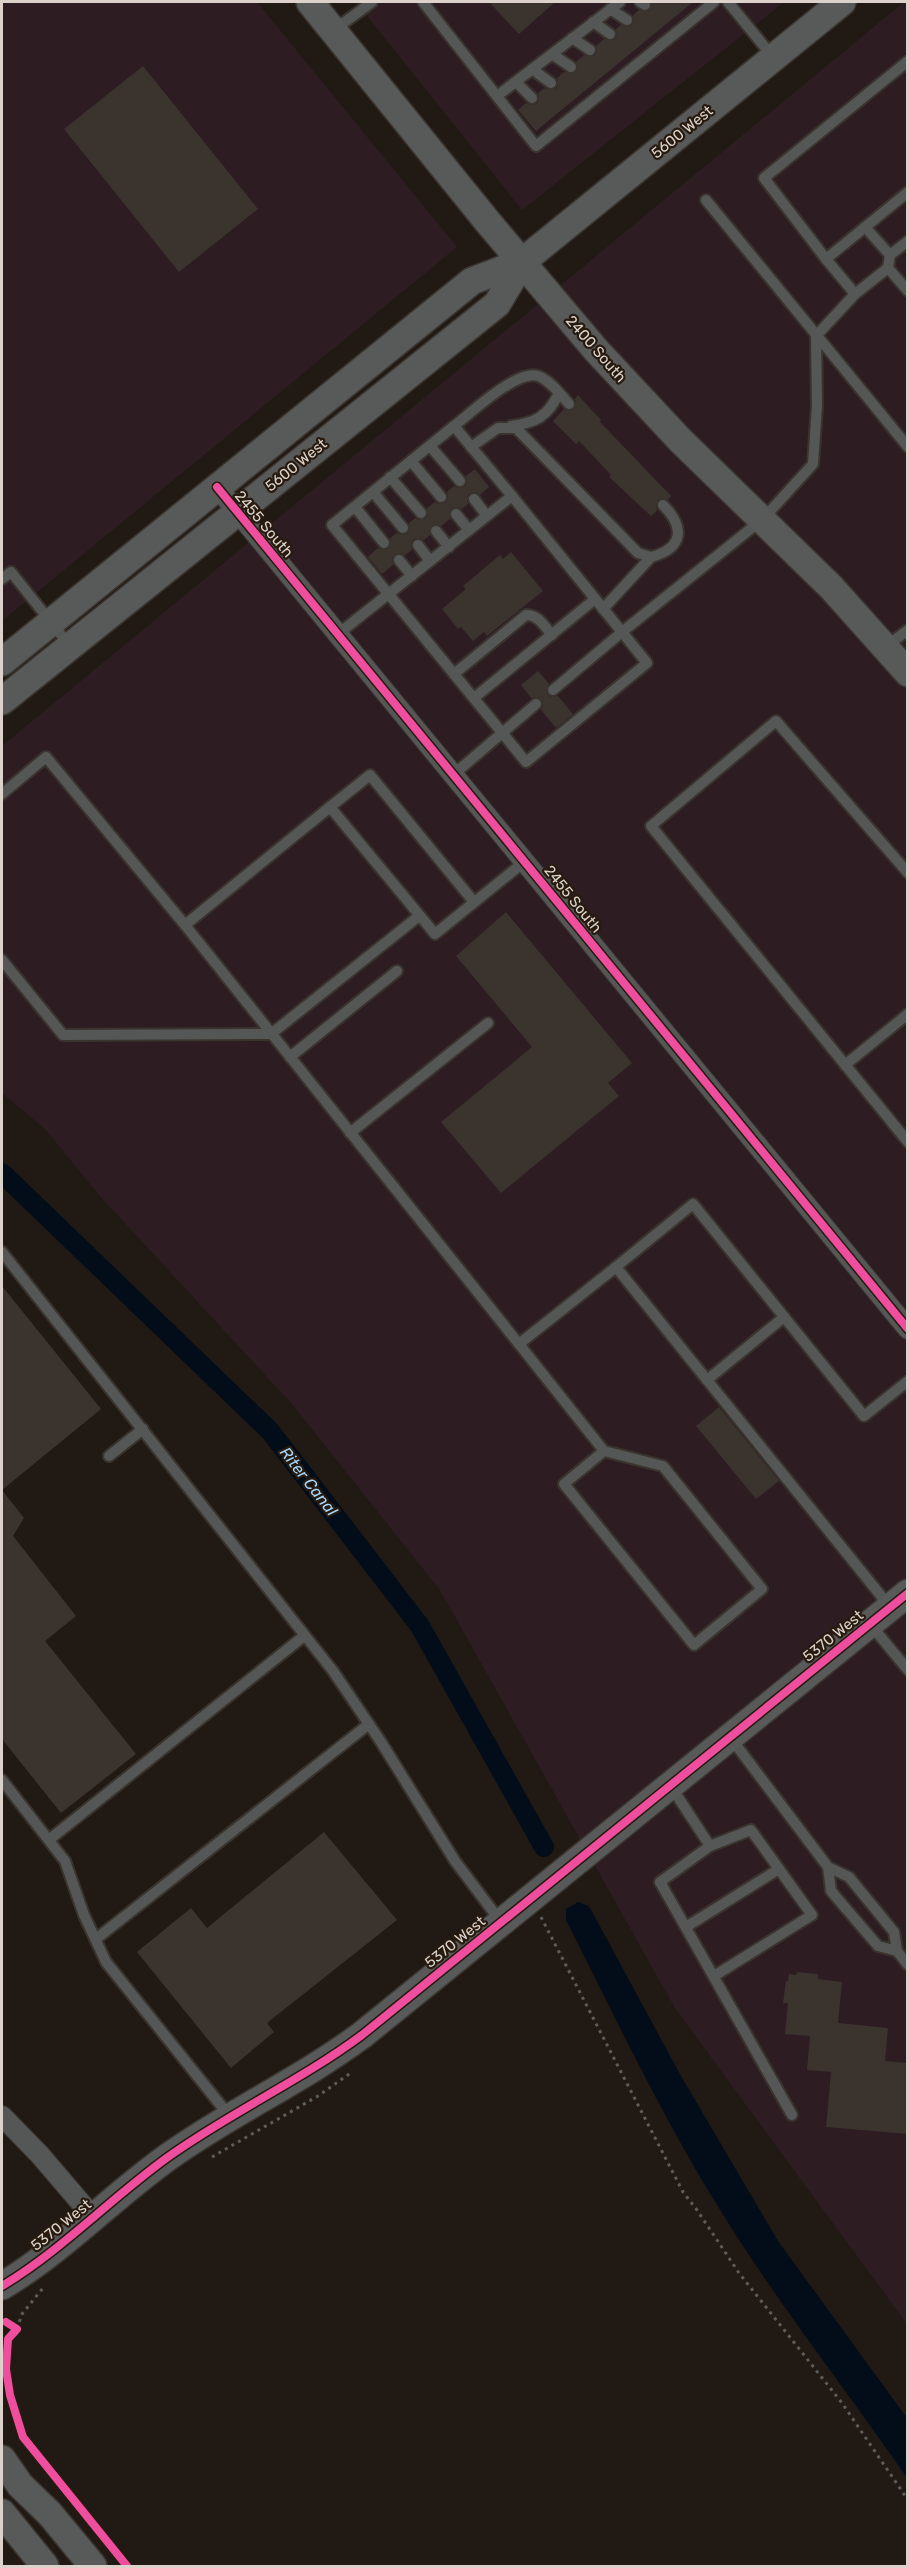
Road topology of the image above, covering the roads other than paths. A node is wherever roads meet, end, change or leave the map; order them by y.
1 (310, 2) edge
2 (372, 2) edge
3 (423, 2) edge
4 (714, 2) edge
5 (728, 2) edge
6 (842, 2) edge
7 (615, 5) edge
8 (627, 20) dead end
9 (669, 21) dead end
10 (593, 22) junction
11 (681, 28) junction
12 (334, 31) junction
13 (610, 34) dead end
14 (652, 35) dead end
15 (572, 38) junction
16 (664, 42) junction
17 (590, 50) dead end
18 (634, 51) dead end
19 (552, 54) junction
20 (644, 58) junction
21 (773, 58) junction
22 (908, 61) edge
23 (570, 67) dead end
24 (614, 67) dead end
25 (532, 69) junction
26 (624, 74) junction
27 (516, 81) junction
28 (551, 82) dead end
29 (595, 83) dead end
30 (604, 90) junction
31 (497, 96) junction
32 (532, 98) dead end
33 (574, 100) dead end
34 (583, 107) junction
35 (908, 192) edge
36 (706, 200) dead end
37 (865, 226) junction
38 (908, 241) edge
39 (890, 255) junction
40 (826, 259) junction
41 (522, 262) junction
42 (888, 268) junction
43 (908, 291) edge
44 (855, 294) junction
45 (816, 336) junction
46 (559, 393) junction
47 (569, 404) dead end
48 (454, 426) junction
49 (507, 426) junction
50 (430, 446) junction
51 (471, 447) junction
52 (908, 447) edge
53 (411, 461) junction
54 (390, 477) junction
55 (460, 481) dead end
56 (217, 487) junction
57 (373, 492) junction
58 (512, 496) junction
59 (441, 497) dead end
60 (474, 499) dead end
61 (663, 505) dead end
62 (355, 507) junction
63 (238, 512) junction
64 (421, 513) dead end
65 (456, 514) dead end
66 (487, 516) junction
67 (763, 519) junction
68 (403, 528) dead end
69 (469, 530) junction
70 (436, 531) dead end
71 (384, 543) dead end
72 (418, 545) dead end
73 (448, 547) junction
74 (651, 558) junction
75 (399, 560) dead end
76 (430, 561) junction
77 (3, 574) edge
78 (412, 576) junction
79 (388, 595) junction
80 (595, 599) junction
81 (603, 609) junction
82 (51, 622) junction
83 (908, 630) edge
84 (622, 632) junction
85 (338, 634) junction
86 (552, 635) junction
87 (70, 646) junction
88 (885, 647) junction
89 (2, 662) edge
90 (454, 674) junction
91 (908, 674) edge
92 (554, 690) dead end
93 (5, 692) edge
94 (474, 698) junction
95 (536, 704) dead end
96 (502, 733) junction
97 (453, 775) junction
98 (2, 794) edge
99 (330, 807) junction
100 (524, 862) junction
101 (908, 873) edge
102 (474, 902) junction
103 (419, 915) junction
104 (185, 925) junction
105 (2, 960) edge
106 (397, 971) dead end
107 (908, 1014) edge
108 (488, 1023) dead end
109 (271, 1034) junction
110 (290, 1057) junction
111 (845, 1065) junction
112 (350, 1133) junction
113 (908, 1142) edge
114 (2, 1252) edge
115 (616, 1267) junction
116 (784, 1317) junction
117 (908, 1329) edge
118 (519, 1344) junction
119 (707, 1380) junction
120 (908, 1381) edge
121 (143, 1429) junction
122 (604, 1451) junction
123 (109, 1456) dead end
124 (889, 1608) edge
125 (304, 1636) junction
126 (908, 1670) edge
127 (369, 1724) junction
128 (730, 1736) junction
129 (2, 1780) edge
130 (670, 1785) junction
131 (50, 1839) junction
132 (710, 1846) junction
133 (828, 1867) junction
134 (779, 1869) junction
135 (501, 1922) junction
136 (686, 1927) junction
137 (96, 1939) junction
138 (897, 1952) junction
139 (908, 1965) edge
140 (714, 1976) junction
141 (2, 2115) edge
142 (792, 2115) dead end
143 (231, 2118) junction
144 (93, 2217) junction
145 (38, 2277) junction
146 (2, 2286) edge
147 (11, 2324) edge
148 (2, 2459) edge
149 (2, 2514) edge
150 (45, 2566) edge
151 (93, 2566) edge

1 - 12 street, 2400 South
2 - 12 lane
3 - 31 lane
4 - 11 lane
5 - 21 lane
6 - 21 street, 5600 West
7 - 8 lane
7 - 10 lane
9 - 11 lane
10 - 13 lane
10 - 15 lane
11 - 16 lane
12 - 41 street, 2400 South
14 - 16 lane
15 - 17 lane
15 - 19 lane
16 - 20 lane
18 - 20 lane
19 - 23 lane
19 - 25 lane
20 - 26 lane
21 - 41 street, 5600 West
22 - 40 lane
24 - 26 lane
25 - 27 lane
25 - 28 lane
26 - 30 lane
27 - 31 lane
27 - 32 lane
29 - 30 lane
30 - 34 lane
31 - 34 lane
33 - 34 lane
35 - 37 lane
36 - 45 lane
37 - 39 lane
37 - 40 lane
38 - 39 lane
39 - 42 lane
40 - 44 lane
41 - 56 street, 5600 West
41 - 63 street, 5600 West
41 - 67 street, 2400 South
42 - 43 lane
42 - 44 lane
44 - 45 lane
45 - 52 lane
45 - 67 lane
46 - 47 lane
46 - 48 lane
46 - 49 lane
48 - 50 lane
48 - 51 lane
49 - 51 lane
49 - 74 lane
50 - 53 lane
50 - 55 lane
51 - 58 lane
53 - 54 lane
53 - 59 lane
54 - 57 lane
54 - 64 lane
56 - 63 street, 2455 South
56 - 82 street, 5600 West
57 - 62 lane
57 - 68 lane
58 - 66 lane
58 - 80 lane
60 - 66 lane
61 - 74 lane
62 - 71 lane
62 - 79 lane
63 - 85 street, 2455 South
63 - 87 street, 5600 West
65 - 69 lane
66 - 69 lane
67 - 84 lane
67 - 88 street, 2400 South
69 - 73 lane
70 - 73 lane
72 - 76 lane
73 - 76 lane
74 - 81 lane
75 - 78 lane
76 - 78 lane
77 - 82 lane
78 - 79 lane
79 - 85 lane
79 - 90 lane
80 - 81 lane
80 - 86 lane
81 - 84 lane
82 - 87 lane
82 - 89 street, 5600 West
83 - 88 lane
84 - 92 lane
84 - 96 lane
85 - 97 street, 2455 South
86 - 90 lane
86 - 94 lane
87 - 93 street, 5600 West
88 - 91 street, 2400 South
90 - 94 lane
94 - 96 lane
95 - 96 lane
96 - 97 lane
97 - 100 street, 2455 South
98 - 104 lane
99 - 102 lane
99 - 103 lane
99 - 104 lane
100 - 102 lane
100 - 117 street, 2455 South
101 - 111 lane
102 - 103 lane
103 - 109 lane
104 - 109 lane
105 - 109 lane
106 - 110 lane
107 - 111 lane
108 - 112 lane
109 - 110 lane
110 - 112 lane
111 - 113 lane
112 - 118 lane
114 - 121 lane
115 - 116 lane
115 - 118 lane
115 - 119 lane
116 - 119 lane
116 - 120 lane
118 - 122 lane
119 - 124 lane
121 - 123 lane
121 - 125 lane
122 - 122 lane
124 - 126 lane
124 - 128 street, 5370 West
125 - 127 lane
125 - 131 lane
127 - 135 lane
127 - 137 lane
128 - 130 street, 5370 West
128 - 133 lane
129 - 131 lane
130 - 132 lane
130 - 135 street, 5370 West
131 - 137 lane
132 - 134 lane
132 - 136 lane
133 - 138 lane
133 - 138 lane
134 - 136 lane
134 - 140 lane
135 - 143 street, 5370 West
136 - 140 lane
137 - 143 lane
138 - 139 lane
140 - 142 lane
141 - 144 street
143 - 144 street, 5370 West
144 - 145 street, 5370 West
145 - 146 street, 5370 West
145 - 147 street, 5370 West
148 - 151 street
149 - 150 street

